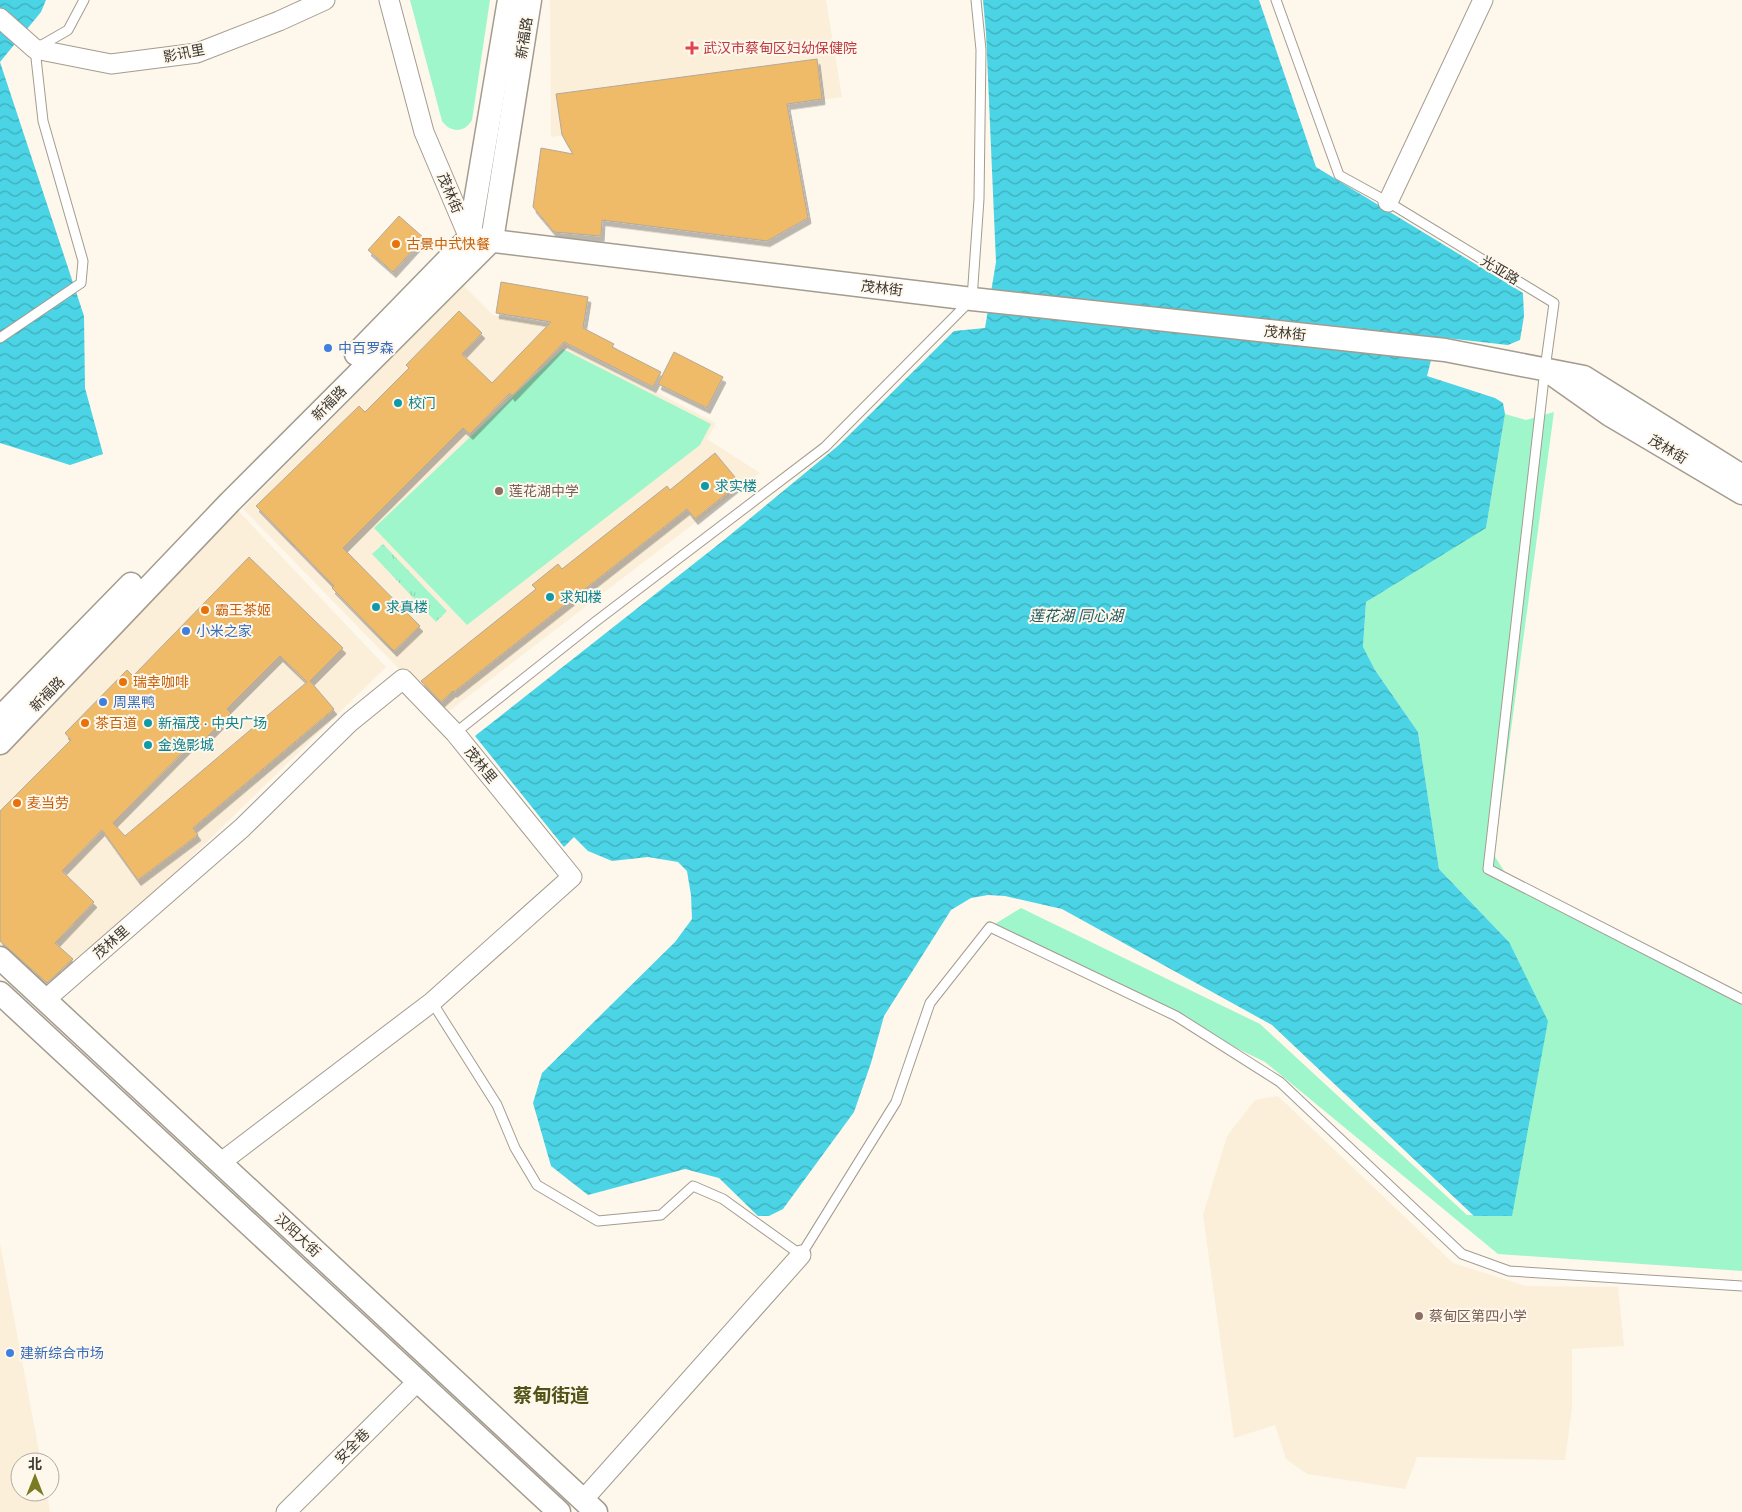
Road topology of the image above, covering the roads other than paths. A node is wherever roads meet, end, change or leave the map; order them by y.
1 (84, 0) edge
2 (325, 0) edge
3 (389, 0) edge
4 (509, 0) edge
5 (530, 0) edge
6 (976, 0) edge
7 (1276, 0) edge
8 (1483, 0) edge
9 (0, 18) edge
10 (35, 49) junction
11 (1388, 202) junction
12 (469, 238) junction
13 (492, 240) junction
14 (972, 299) junction
15 (0, 338) edge
16 (1545, 369) junction
17 (1742, 476) edge
18 (1742, 493) edge
19 (0, 718) edge
20 (455, 733) junction
21 (0, 743) edge
22 (0, 958) edge
23 (0, 992) edge
24 (1742, 999) edge
25 (45, 1000) junction
26 (432, 1002) junction
27 (220, 1163) junction
28 (801, 1255) junction
29 (1742, 1286) edge
30 (418, 1380) junction
31 (590, 1506) edge
32 (286, 1512) edge
33 (559, 1512) edge

1 - 10 lane
2 - 10 street, 影讯里
3 - 12 street, 茂林街
4 - 12 street, 新福路
5 - 13 street, 新福路
6 - 14 lane
7 - 11 lane, 光亚路
8 - 11 street
9 - 10 street
10 - 15 lane
11 - 16 lane, 光亚路
12 - 13 street, 茂林街
12 - 19 street, 新福路
13 - 14 street, 茂林街
13 - 21 street, 新福路
14 - 16 street, 茂林街
14 - 20 lane
16 - 17 street, 茂林街
16 - 18 street, 茂林街
16 - 24 lane
20 - 25 street, 茂林里
20 - 26 street, 茂林里
22 - 25 street, 汉阳大街
23 - 30 street, 汉阳大街
25 - 27 street, 汉阳大街
26 - 27 street, 茂林里
26 - 28 lane
27 - 31 street, 汉阳大街
28 - 29 lane
28 - 31 street
30 - 32 street, 安全巷
30 - 33 street, 汉阳大街

